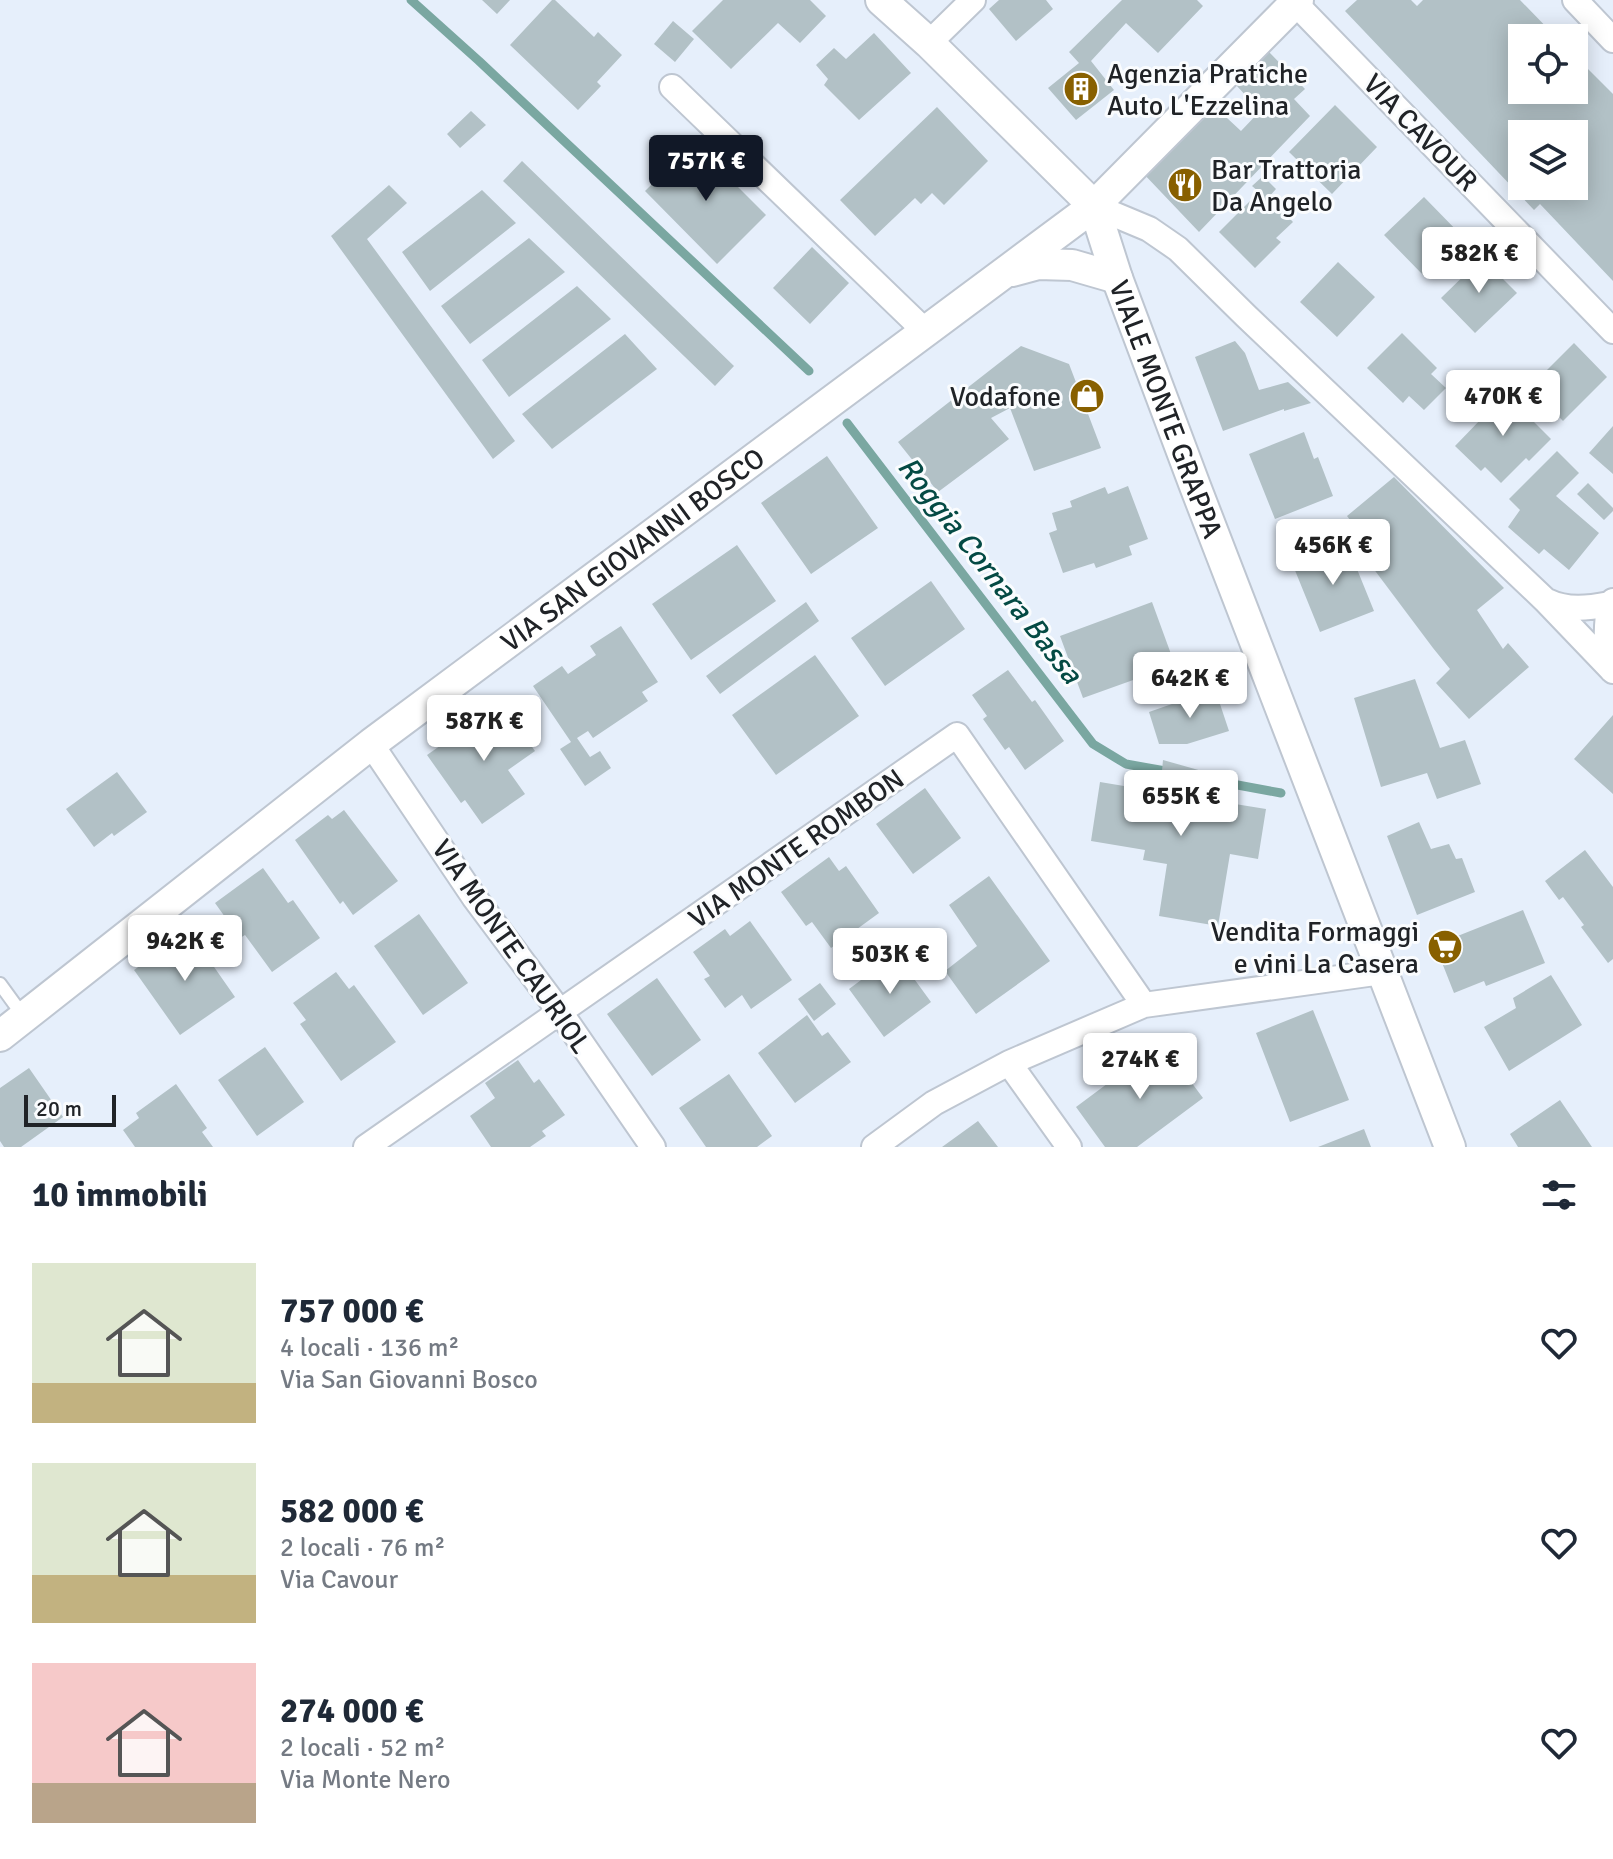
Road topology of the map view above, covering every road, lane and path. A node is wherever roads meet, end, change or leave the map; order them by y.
1 (881, 0) edge
2 (973, 0) edge
3 (1575, 0) edge
4 (1297, 2) edge
5 (1613, 40) edge
6 (929, 43) junction
7 (672, 87) dead end
8 (1094, 206) junction
9 (1006, 272) junction
10 (1117, 278) junction
11 (1613, 331) edge
12 (926, 332) junction
13 (1545, 600) junction
14 (1612, 603) edge
15 (1613, 670) edge
16 (371, 744) junction
17 (1382, 972) junction
18 (0, 984) edge
19 (1144, 1005) junction
20 (560, 1012) junction
21 (24, 1017) junction
22 (0, 1036) edge
23 (1009, 1063) junction
24 (366, 1147) edge
25 (653, 1147) edge
26 (874, 1147) edge
27 (1069, 1147) edge
28 (1450, 1147) edge

1 - 6 street
2 - 6 street
3 - 5 street
4 - 8 street, VIA SAN GIOVANNI BOSCO
4 - 11 street, VIA CAVOUR
6 - 8 street
7 - 12 street
8 - 9 street, VIA SAN GIOVANNI BOSCO
8 - 10 street, VIALE MONTE GRAPPA
8 - 13 street
9 - 10 street, VIA SAN GIOVANNI BOSCO
9 - 12 street, VIA SAN GIOVANNI BOSCO
10 - 17 street, VIALE MONTE GRAPPA
12 - 16 street, VIA SAN GIOVANNI BOSCO
13 - 14 street
13 - 15 street
14 - 15 street
16 - 20 street, VIA MONTE CAURIOL
16 - 21 street, VIA SAN GIOVANNI BOSCO
17 - 19 street
17 - 28 street, VIALE MONTE GRAPPA
18 - 21 lane
19 - 20 street, VIA MONTE ROMBON
19 - 23 street
20 - 24 street, VIA MONTE ROMBON
20 - 25 street, VIA MONTE CAURIOL
21 - 22 street, VIA SAN GIOVANNI BOSCO
23 - 26 street
23 - 27 street

